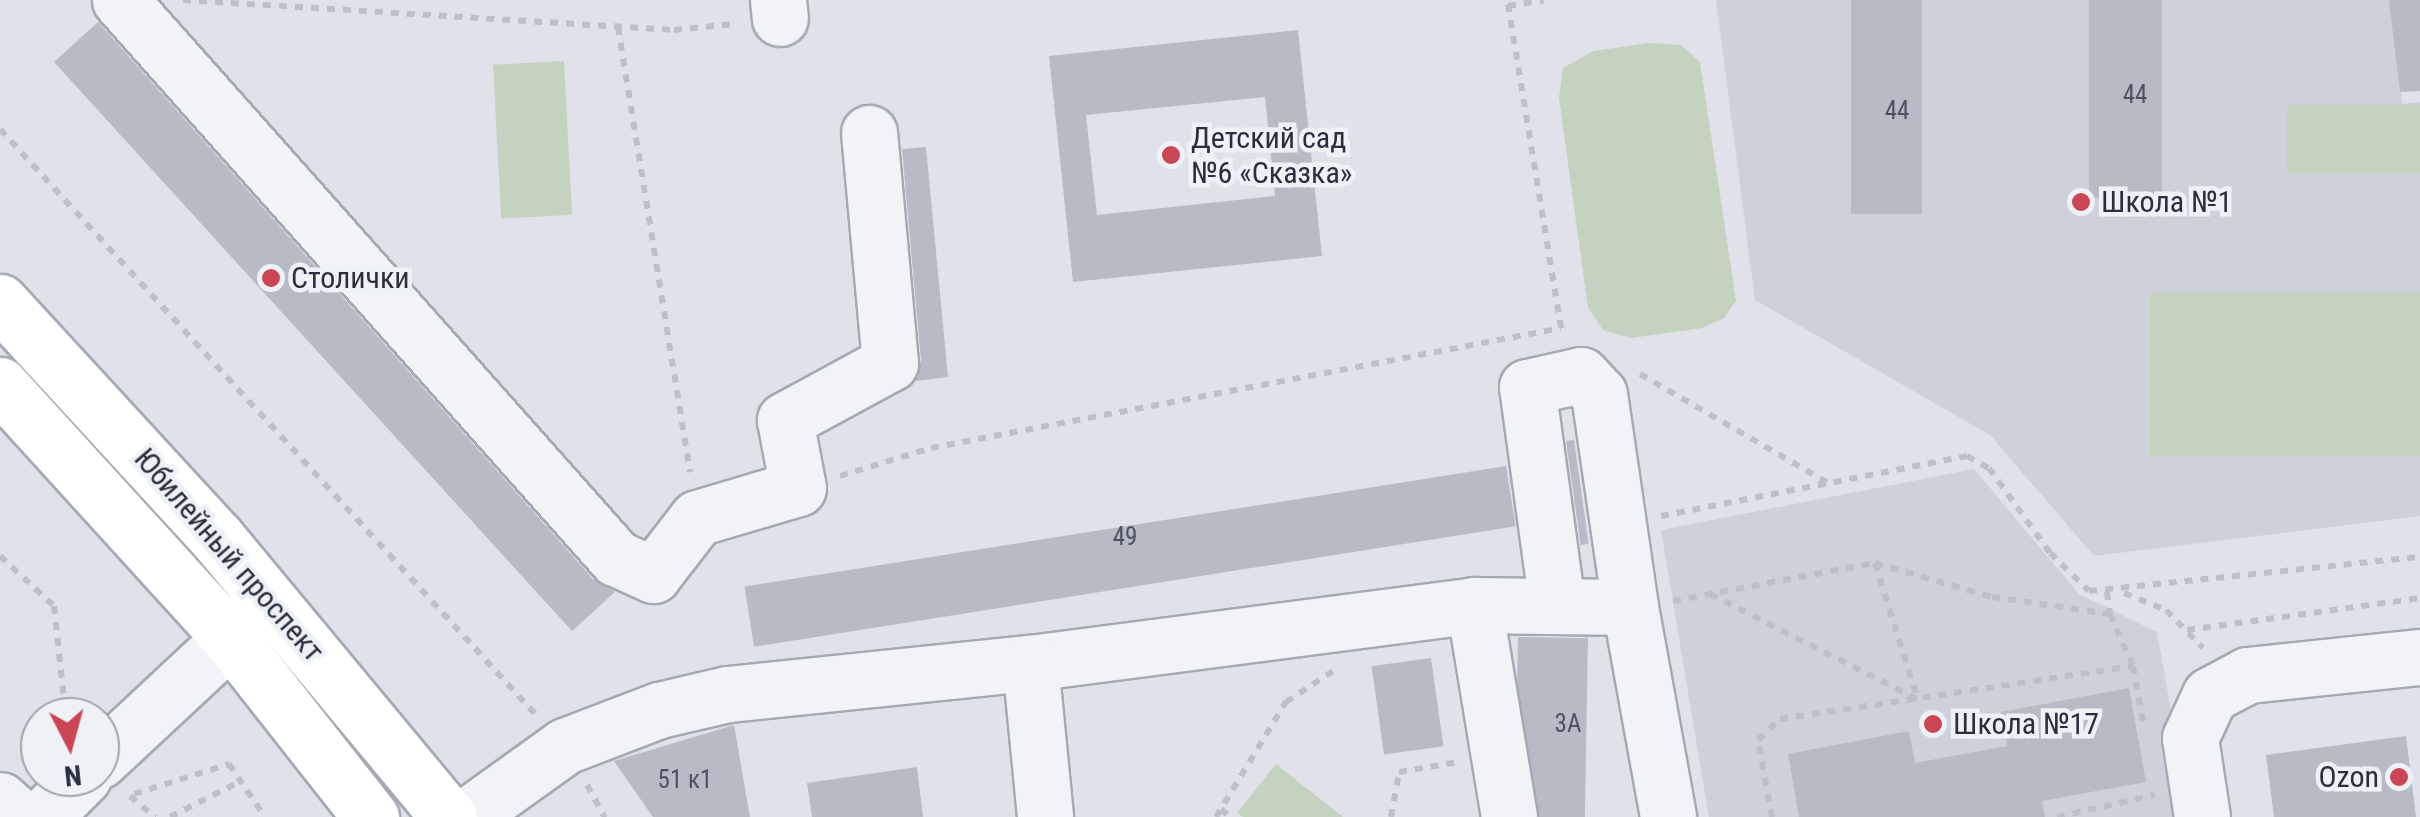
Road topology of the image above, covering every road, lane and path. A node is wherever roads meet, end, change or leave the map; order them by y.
1 (120, 0) edge
2 (182, 0) edge
3 (1544, 0) edge
4 (1508, 3) edge
5 (779, 9) edge
6 (618, 27) junction
7 (0, 129) edge
8 (869, 133) dead end
9 (0, 302) edge
10 (1561, 328) junction
11 (1578, 338) dead end
12 (1628, 367) dead end
13 (0, 384) edge
14 (1828, 484) junction
15 (798, 488) junction
16 (697, 518) junction
17 (1644, 518) dead end
18 (0, 556) edge
19 (2420, 557) edge
20 (1875, 563) junction
21 (2107, 592) junction
22 (2120, 592) junction
23 (1708, 593) junction
24 (2420, 598) edge
25 (271, 600) junction
26 (1474, 605) junction
27 (1557, 606) junction
28 (1630, 606) junction
29 (2110, 614) junction
30 (2187, 630) junction
31 (230, 638) junction
32 (2420, 657) edge
33 (1030, 663) junction
34 (1343, 664) dead end
35 (2133, 666) junction
36 (2233, 683) junction
37 (64, 697) edge
38 (1918, 700) junction
39 (2146, 740) dead end
40 (565, 746) junction
41 (1498, 755) junction
42 (120, 766) edge
43 (2152, 777) dead end
44 (120, 778) edge
45 (241, 781) junction
46 (120, 788) edge
47 (78, 797) edge
48 (0, 800) edge
49 (1221, 809) junction
50 (19, 817) edge
51 (43, 817) edge
52 (155, 817) edge
53 (170, 817) edge
54 (265, 817) edge
55 (371, 817) edge
56 (449, 817) edge
57 (466, 817) edge
58 (605, 817) edge
59 (1045, 817) edge
60 (1216, 817) edge
61 (1230, 817) edge
62 (1390, 817) edge
63 (1509, 817) edge
64 (1668, 817) edge
65 (1772, 817) edge
66 (2057, 817) edge
67 (2202, 817) edge

1 - 16 street
2 - 6 path
3 - 4 path
4 - 10 path
5 - 6 path
6 - 16 path
7 - 40 path
8 - 15 street
9 - 25 main road, Юбилейный проспект
10 - 11 path
10 - 15 path
12 - 14 path
13 - 31 main road, Юбилейный проспект
14 - 17 path
14 - 21 path
15 - 16 street
18 - 37 path
19 - 22 path
20 - 23 path
20 - 29 path
20 - 38 path
21 - 22 path
21 - 29 path
22 - 30 path
23 - 28 path
23 - 38 path
24 - 30 path
25 - 31 street
25 - 56 main road, Юбилейный проспект
26 - 27 street
26 - 33 street
26 - 41 street
27 - 28 street
27 - 28 street
28 - 64 street
29 - 35 path
30 - 36 path
31 - 42 street
31 - 55 main road, Юбилейный проспект
32 - 36 street
33 - 40 street
33 - 59 street
34 - 49 path
35 - 38 path
35 - 39 path
36 - 67 street
38 - 65 path
40 - 57 street
40 - 58 path
41 - 62 path
41 - 63 street
43 - 66 path
44 - 45 path
45 - 53 path
45 - 54 path
46 - 52 path
47 - 51 street
48 - 50 street
49 - 60 path
49 - 61 path

